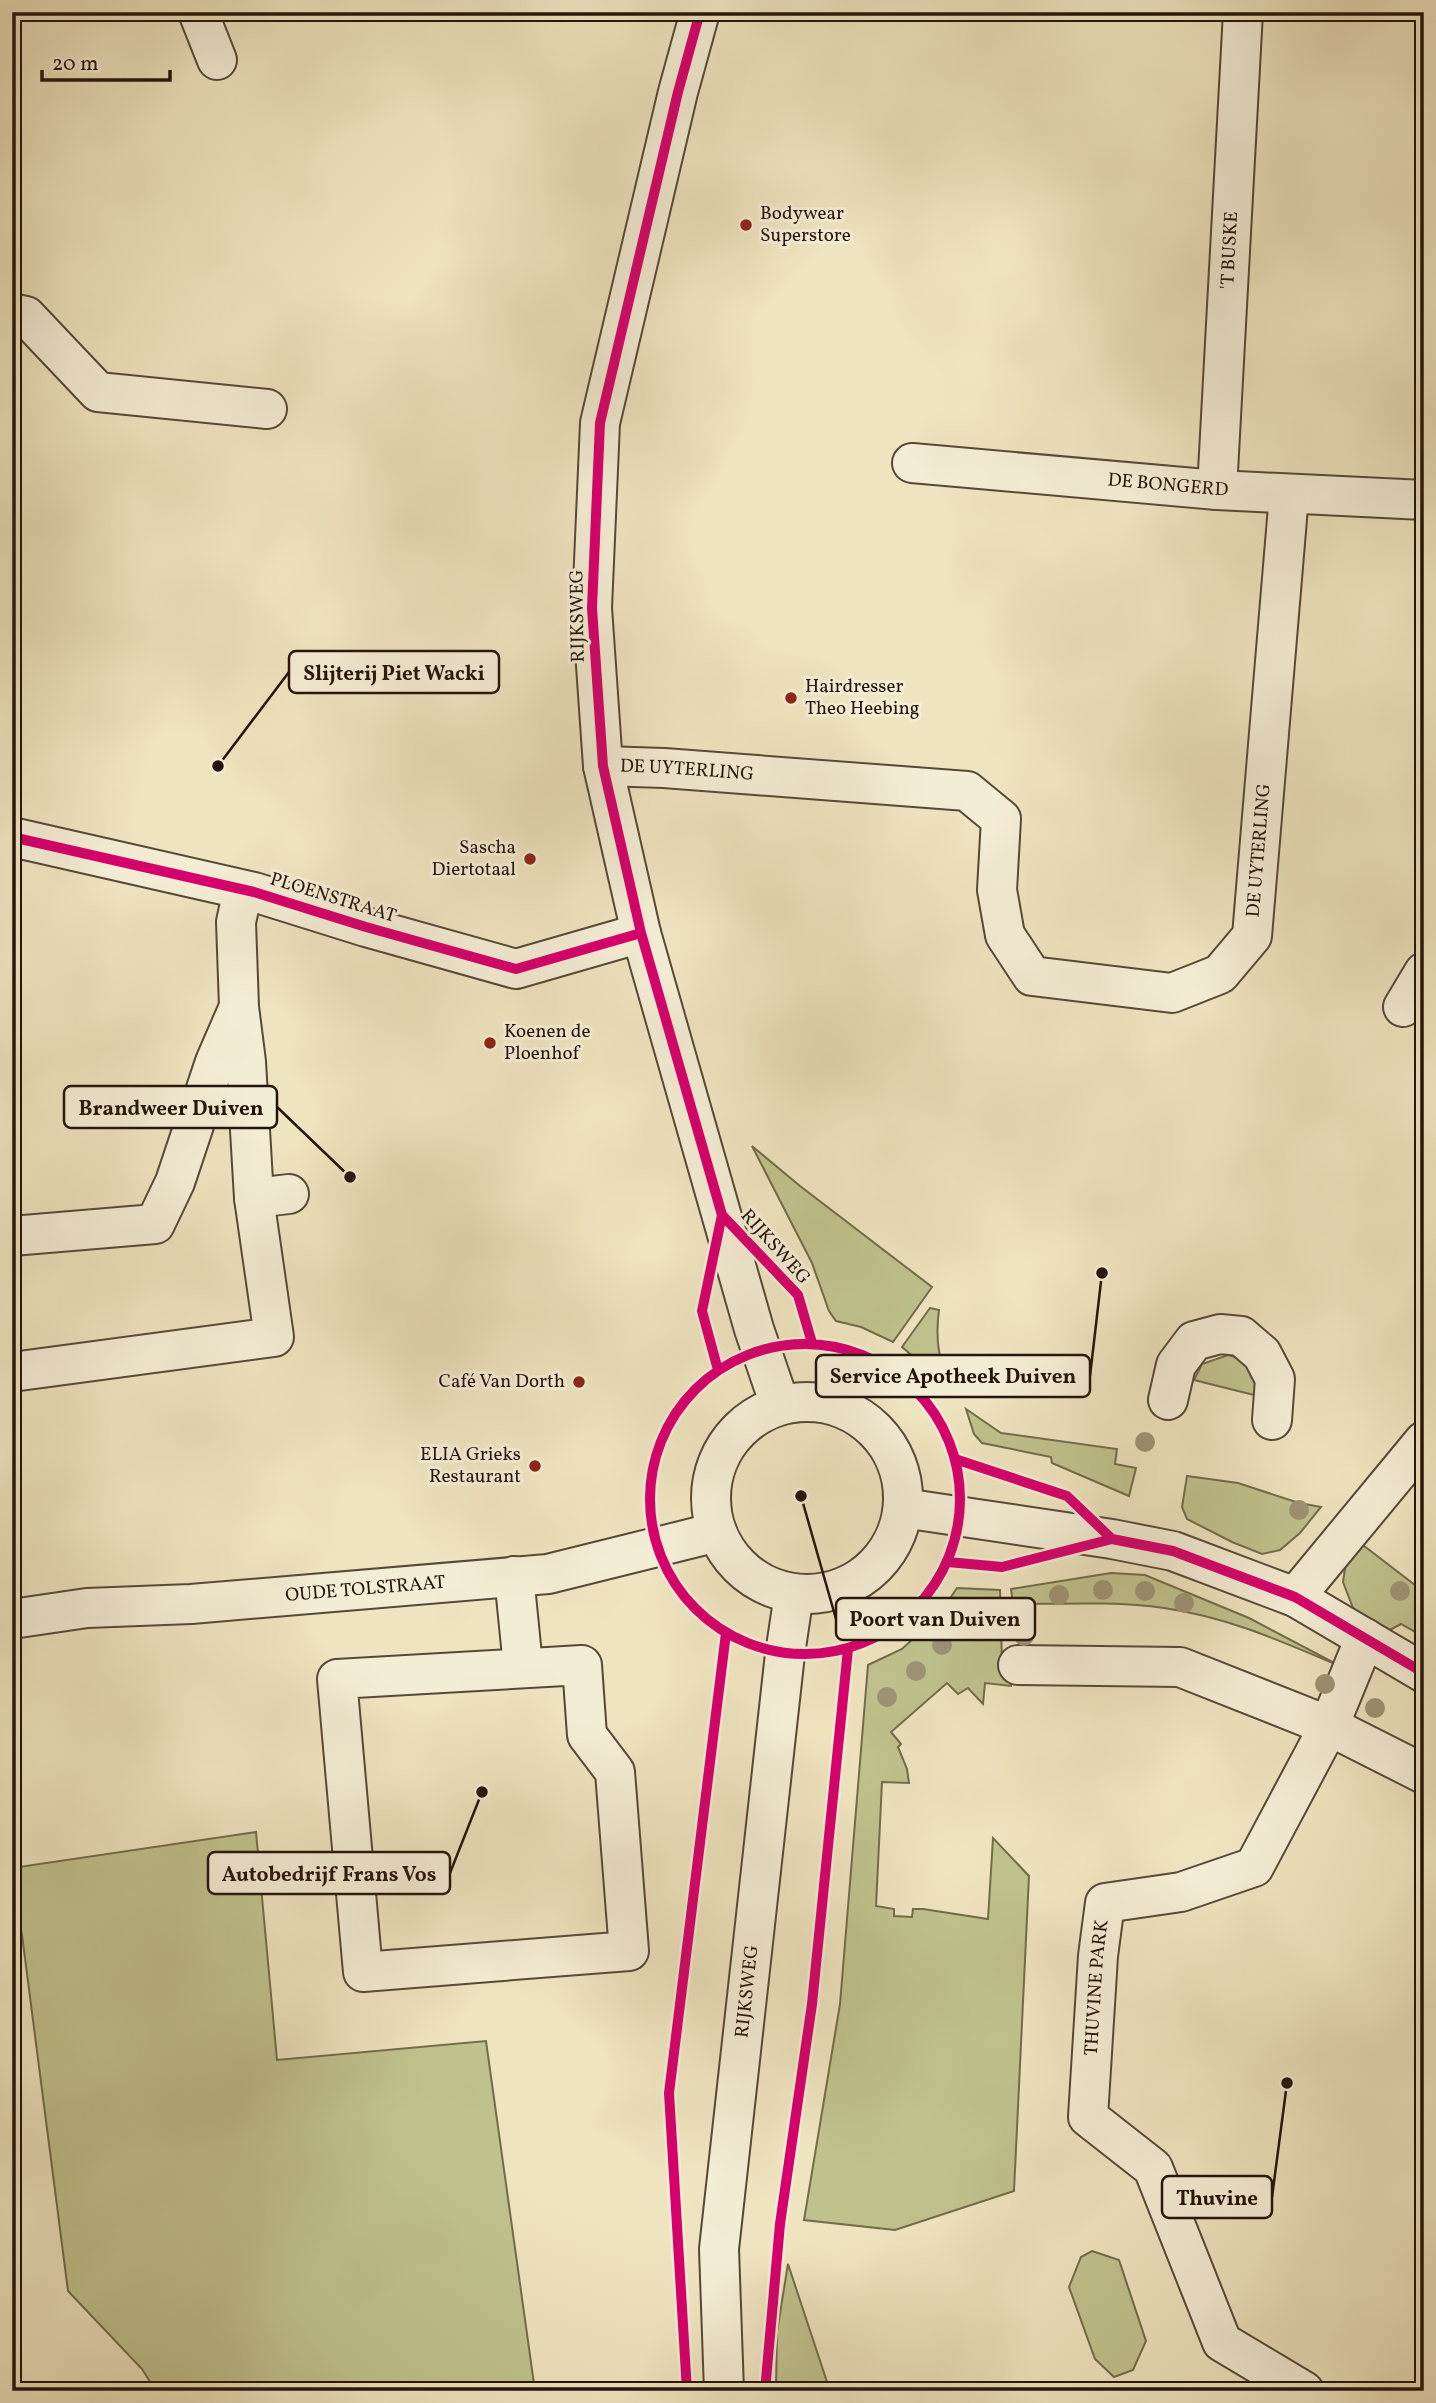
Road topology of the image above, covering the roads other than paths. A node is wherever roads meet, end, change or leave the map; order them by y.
1 (198, 12) edge
2 (700, 12) edge
3 (1243, 12) edge
4 (217, 60) dead end
5 (12, 313) edge
6 (267, 409) dead end
7 (912, 463) dead end
8 (1217, 490) junction
9 (1289, 495) junction
10 (1424, 500) edge
11 (603, 766) junction
12 (12, 837) edge
13 (243, 890) junction
14 (641, 933) junction
15 (1424, 972) edge
16 (239, 1007) junction
17 (1403, 1007) dead end
18 (12, 1236) edge
19 (12, 1372) edge
20 (1168, 1399) dead end
21 (780, 1405) junction
22 (1272, 1420) dead end
23 (1424, 1441) edge
24 (904, 1508) junction
25 (717, 1532) junction
26 (514, 1576) junction
27 (794, 1594) junction
28 (1295, 1597) junction
29 (12, 1619) edge
30 (1365, 1638) junction
31 (1018, 1665) dead end
32 (523, 1667) junction
33 (1424, 1673) edge
34 (1329, 1726) junction
35 (1424, 1774) edge
36 (724, 2391) edge
37 (1304, 2391) edge

1 - 4 street
2 - 11 street, RIJKSWEG
3 - 8 street, 'T BUSKE
5 - 6 street
7 - 8 street, DE BONGERD
8 - 9 street, DE BONGERD
9 - 10 street, DE BONGERD
9 - 11 street, DE UYTERLING
11 - 14 street, RIJKSWEG
12 - 13 street, PLOENSTRAAT
13 - 14 street, PLOENSTRAAT
13 - 16 street
14 - 21 street, RIJKSWEG
15 - 17 street
16 - 18 street
16 - 19 street
20 - 22 street
21 - 24 street
21 - 25 street
23 - 28 street
24 - 27 street
24 - 28 street
25 - 26 street, OUDE TOLSTRAAT
25 - 27 street
26 - 29 street, OUDE TOLSTRAAT
26 - 32 street
27 - 36 street, RIJKSWEG
28 - 30 street
30 - 33 street
30 - 34 street, THUVINE PARK
31 - 34 street
32 - 32 street
34 - 35 street
34 - 37 street, THUVINE PARK

